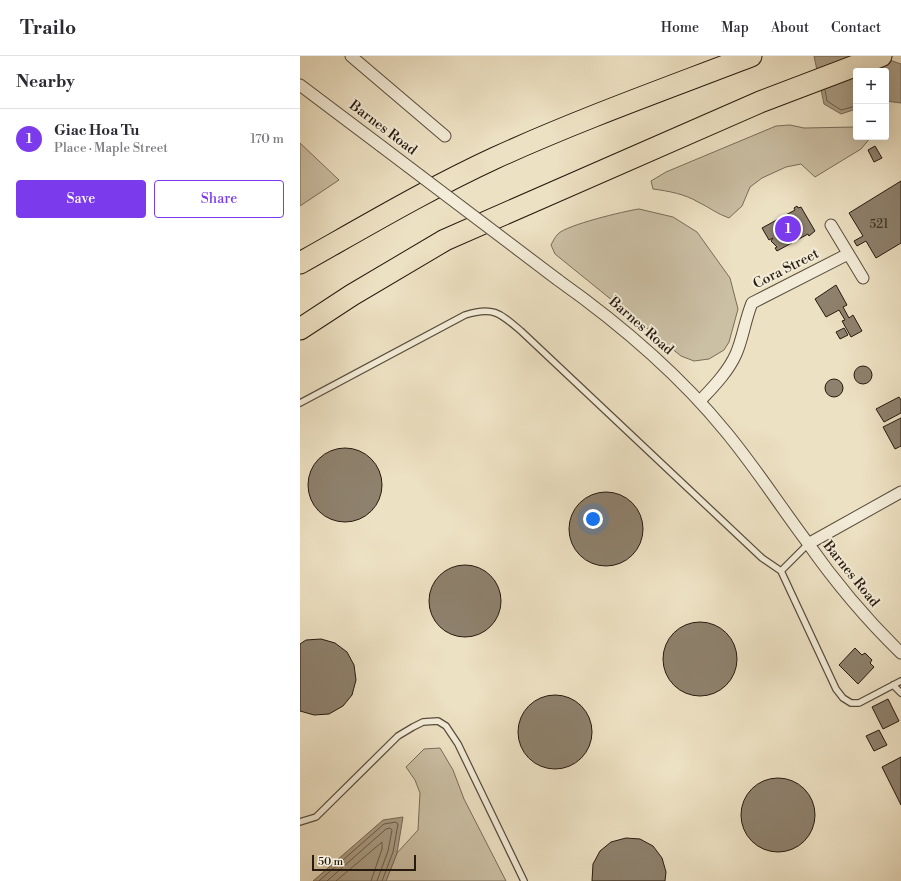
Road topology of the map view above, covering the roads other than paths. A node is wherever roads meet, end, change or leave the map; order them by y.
1 (351, 56) edge
2 (751, 56) edge
3 (881, 56) edge
4 (300, 85) edge
5 (445, 136) dead end
6 (831, 225) dead end
7 (848, 254) junction
8 (300, 263) edge
9 (862, 278) dead end
10 (300, 328) edge
11 (700, 401) junction
12 (300, 403) edge
13 (901, 492) edge
14 (808, 544) junction
15 (781, 571) junction
16 (901, 653) edge
17 (901, 681) edge
18 (893, 686) junction
19 (901, 693) edge
20 (300, 822) edge
21 (524, 881) edge

1 - 5 street
2 - 8 highway
3 - 10 highway
4 - 11 street, Barnes Road, bridge
6 - 7 street
7 - 9 street
7 - 11 street, Cora Street
11 - 14 street, Barnes Road
12 - 15 lane
13 - 14 street
14 - 15 lane
14 - 16 street, Barnes Road
15 - 18 lane
17 - 18 lane
18 - 19 lane
20 - 21 lane

